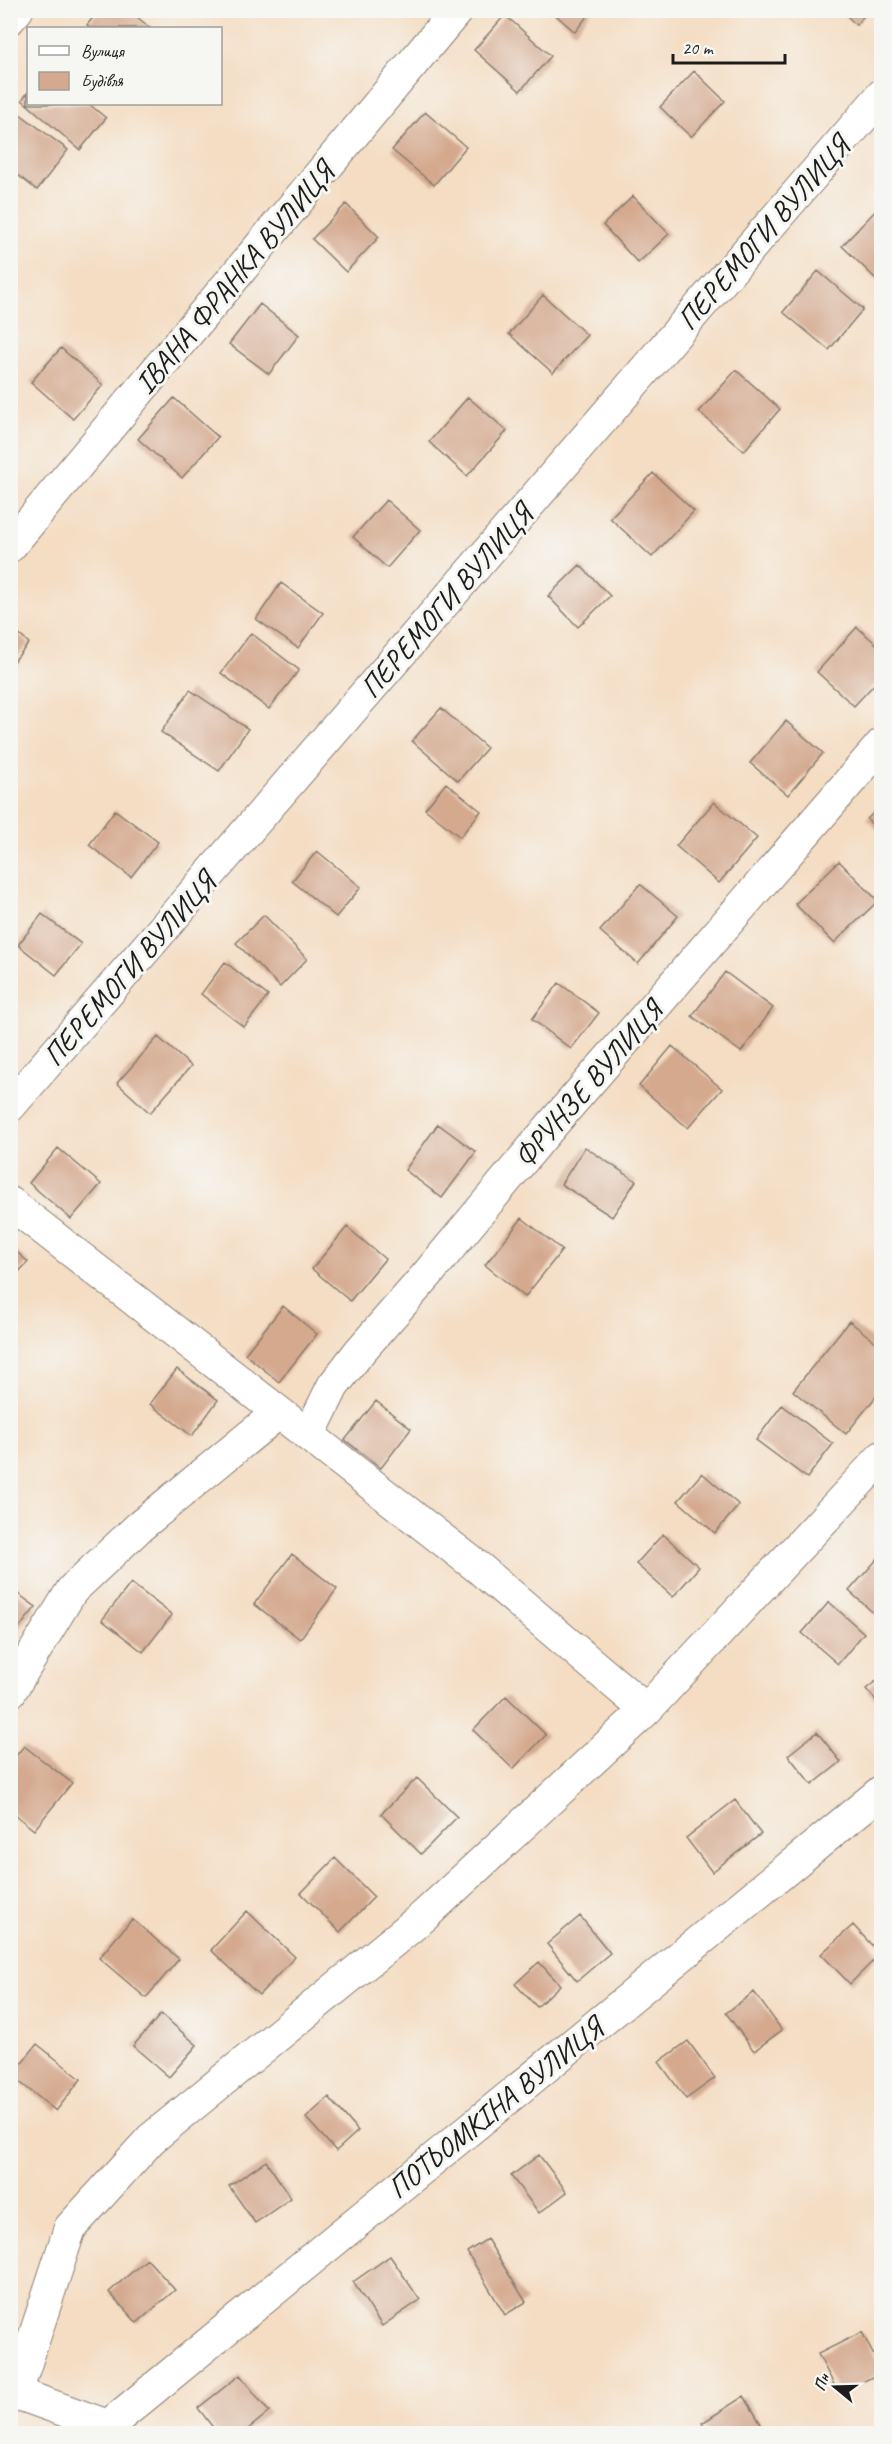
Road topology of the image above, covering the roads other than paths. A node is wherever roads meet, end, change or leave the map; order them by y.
1 (17, 10) edge
2 (457, 10) edge
3 (10, 18) edge
4 (882, 95) edge
5 (10, 546) edge
6 (882, 744) edge
7 (10, 1106) edge
8 (10, 1203) edge
9 (278, 1413) junction
10 (309, 1435) junction
11 (882, 1457) edge
12 (10, 1692) edge
13 (646, 1710) junction
14 (882, 1791) edge
15 (13, 2395) edge
16 (112, 2430) edge

1 - 3 street
2 - 5 street, ІВАНА ФРАНКА ВУЛИЦЯ
4 - 7 street, ПЕРЕМОГИ ВУЛИЦЯ
6 - 10 street, ФРУНЗЕ ВУЛИЦЯ
8 - 9 street
9 - 10 street
9 - 12 street
10 - 13 street
11 - 13 street
13 - 15 street
14 - 16 street, ПОТЬОМКІНА ВУЛИЦЯ
15 - 16 street

